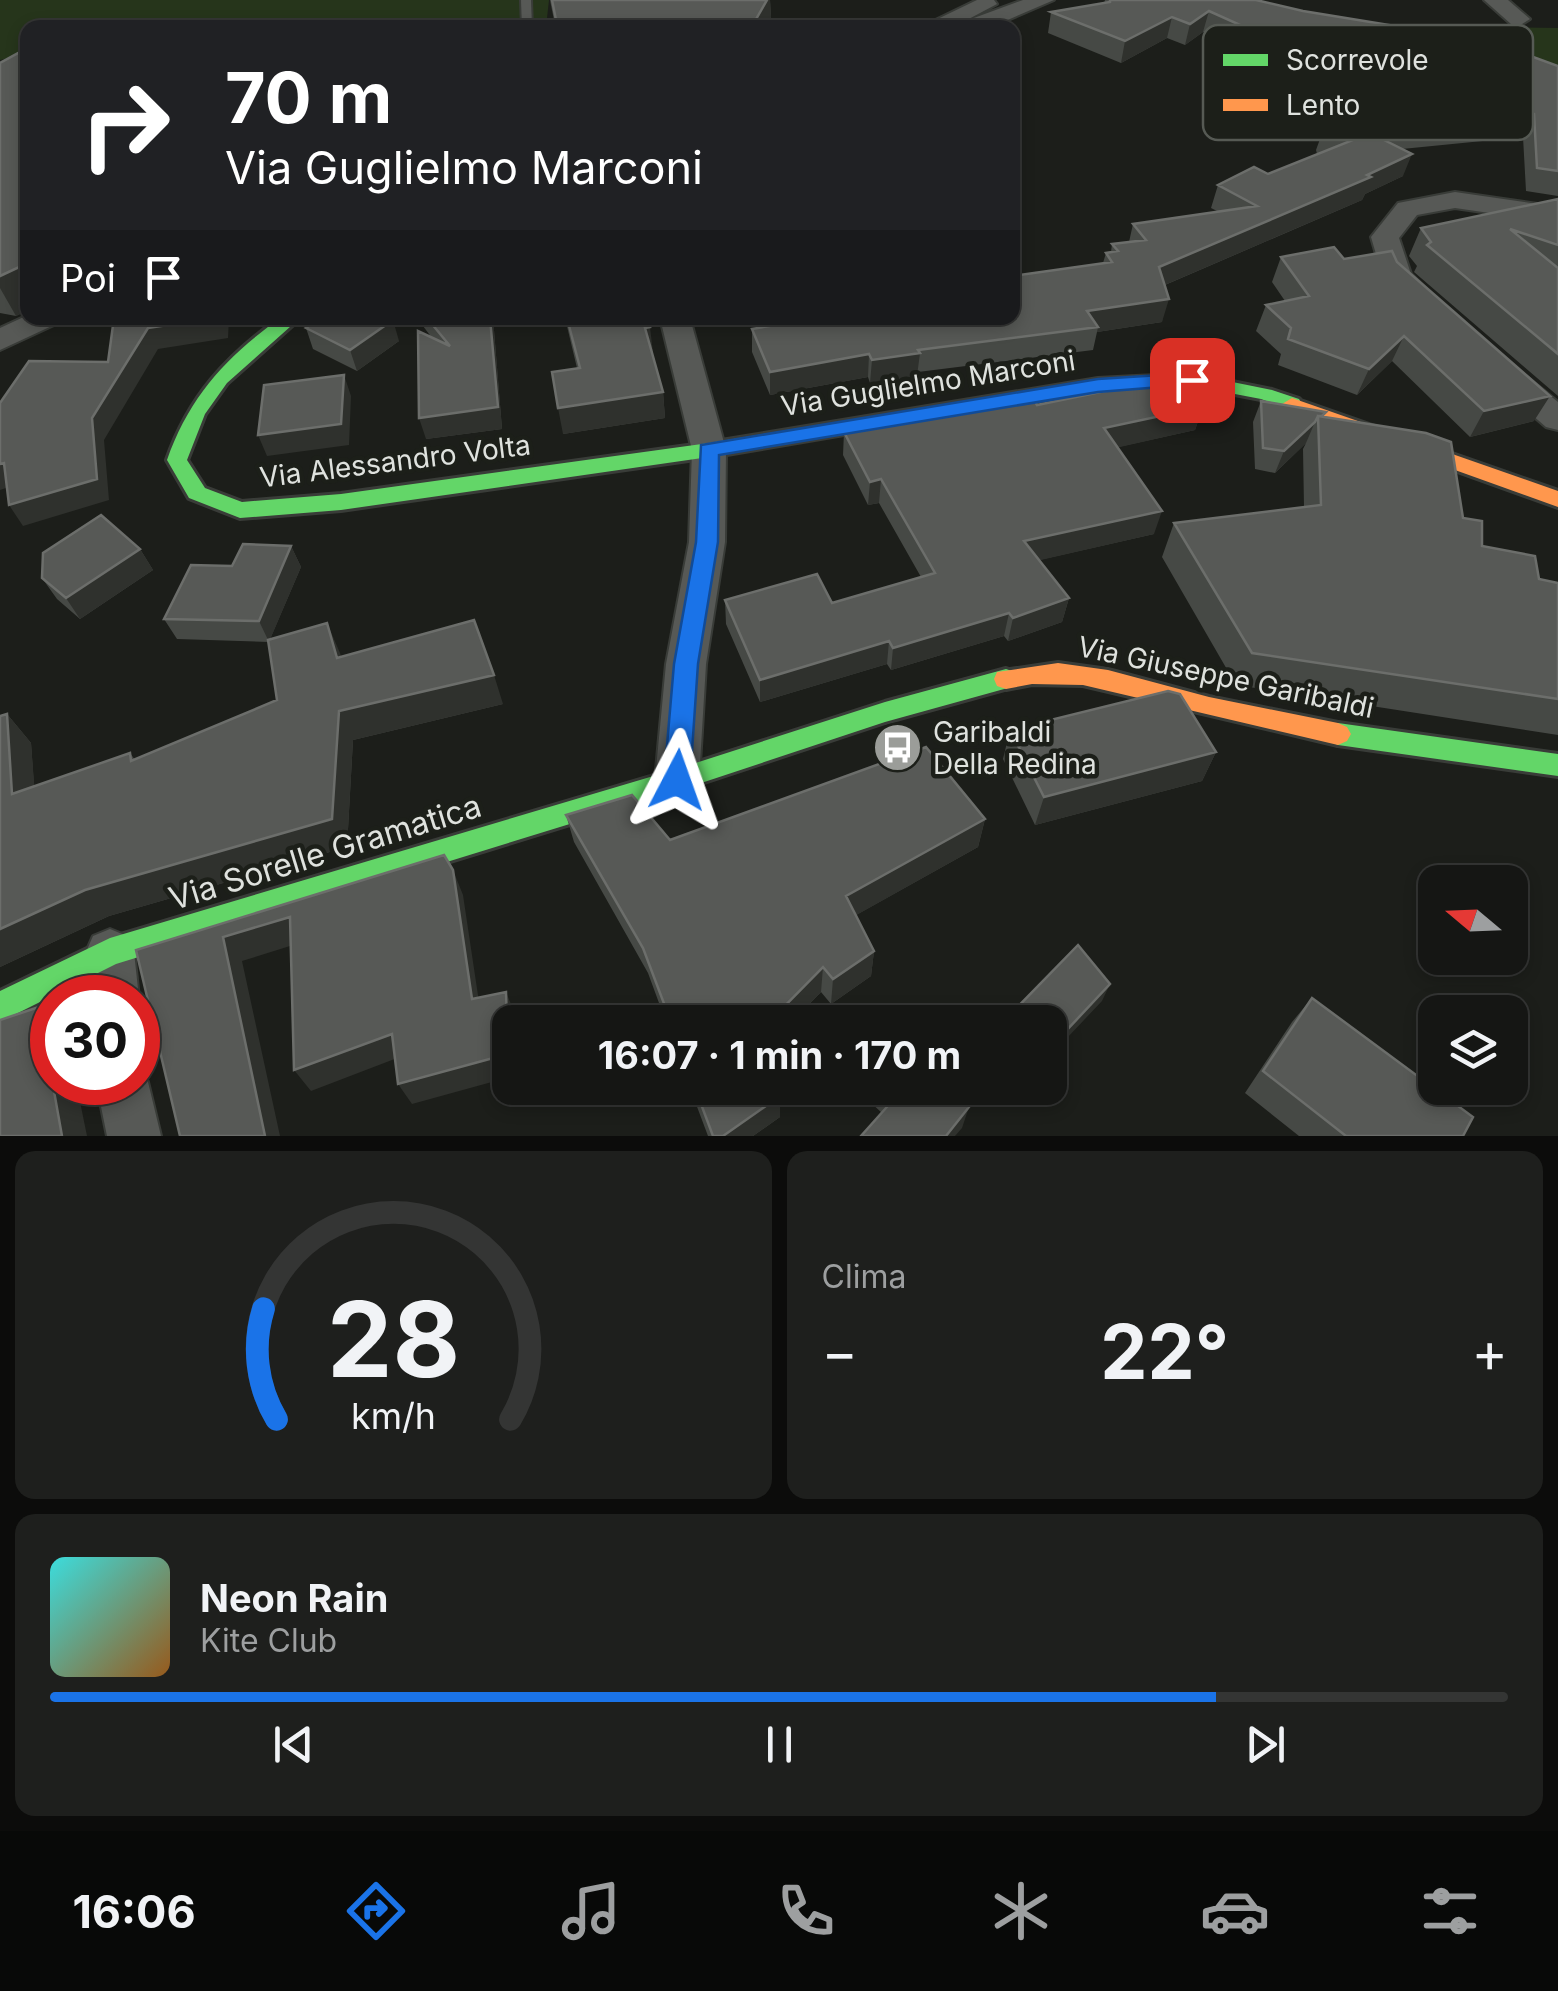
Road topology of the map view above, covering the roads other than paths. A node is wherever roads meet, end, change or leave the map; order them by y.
1 (992, 0) edge
2 (1043, 0) edge
3 (1495, 0) edge
4 (1519, 19) dead end
5 (948, 20) edge
6 (989, 20) edge
7 (1558, 216) edge
8 (1438, 314) edge
9 (31, 325) edge
10 (281, 325) edge
11 (677, 325) edge
12 (0, 340) edge
13 (1478, 350) edge
14 (1558, 419) edge
15 (709, 450) junction
16 (1558, 499) edge
17 (1558, 765) edge
18 (677, 780) junction
19 (112, 975) edge
20 (30, 999) edge
21 (0, 1008) edge
22 (124, 1105) edge
23 (134, 1136) edge

1 - 5 street
2 - 6 street
3 - 4 street
7 - 8 street
9 - 12 street
10 - 15 street, Via Alessandro Volta
11 - 15 street
13 - 14 street
15 - 16 street, Via Guglielmo Marconi
15 - 18 street
17 - 18 street, Via Giuseppe Garibaldi
18 - 19 street, Via Sorelle Gramatica
20 - 21 street, Via Sorelle Gramatica
22 - 23 street

